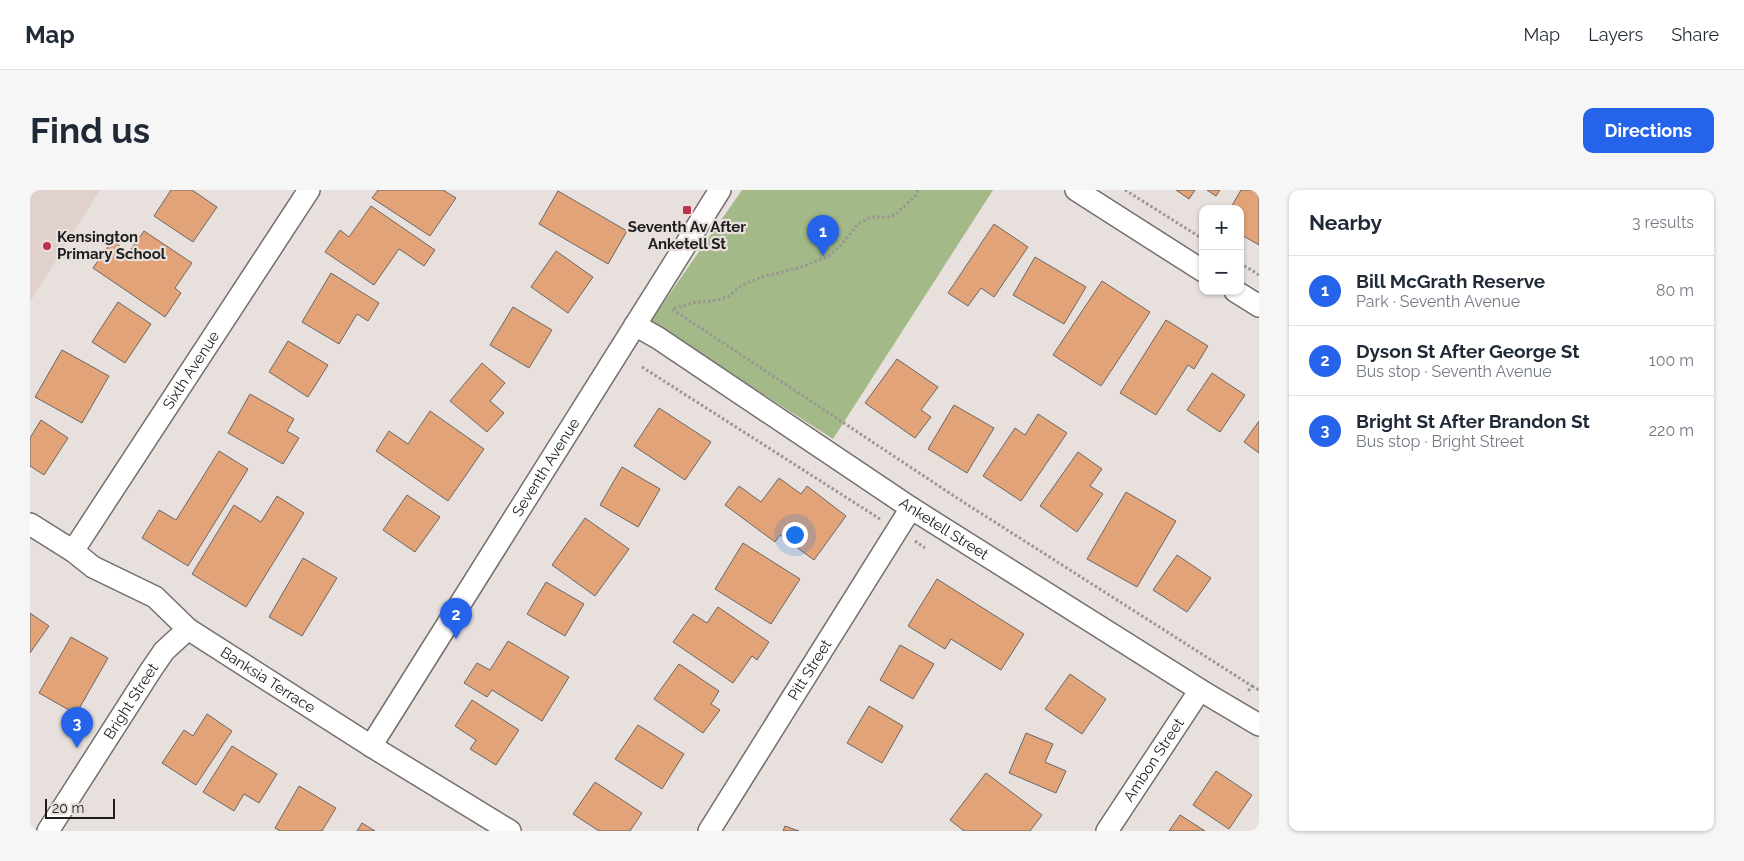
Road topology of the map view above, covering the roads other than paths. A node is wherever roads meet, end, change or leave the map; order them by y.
1 (309, 190) edge
2 (720, 190) edge
3 (1076, 190) edge
4 (1199, 267) edge
5 (1241, 295) edge
6 (1259, 306) edge
7 (635, 324) junction
8 (911, 508) junction
9 (30, 524) edge
10 (73, 551) junction
11 (188, 629) junction
12 (1200, 690) junction
13 (1259, 725) edge
14 (371, 746) junction
15 (48, 831) edge
16 (510, 831) edge
17 (709, 831) edge
18 (1107, 831) edge

1 - 10 street, Sixth Avenue
2 - 7 street, Seventh Avenue
3 - 4 street
5 - 6 street
7 - 8 street, Anketell Street
7 - 14 street, Seventh Avenue
8 - 12 street, Anketell Street
8 - 17 street, Pitt Street
9 - 10 street, Banksia Terrace
10 - 11 street, Banksia Terrace
11 - 14 street, Banksia Terrace
11 - 15 street, Bright Street
12 - 13 street, Anketell Street
12 - 18 street, Ambon Street
14 - 16 street, Banksia Terrace

